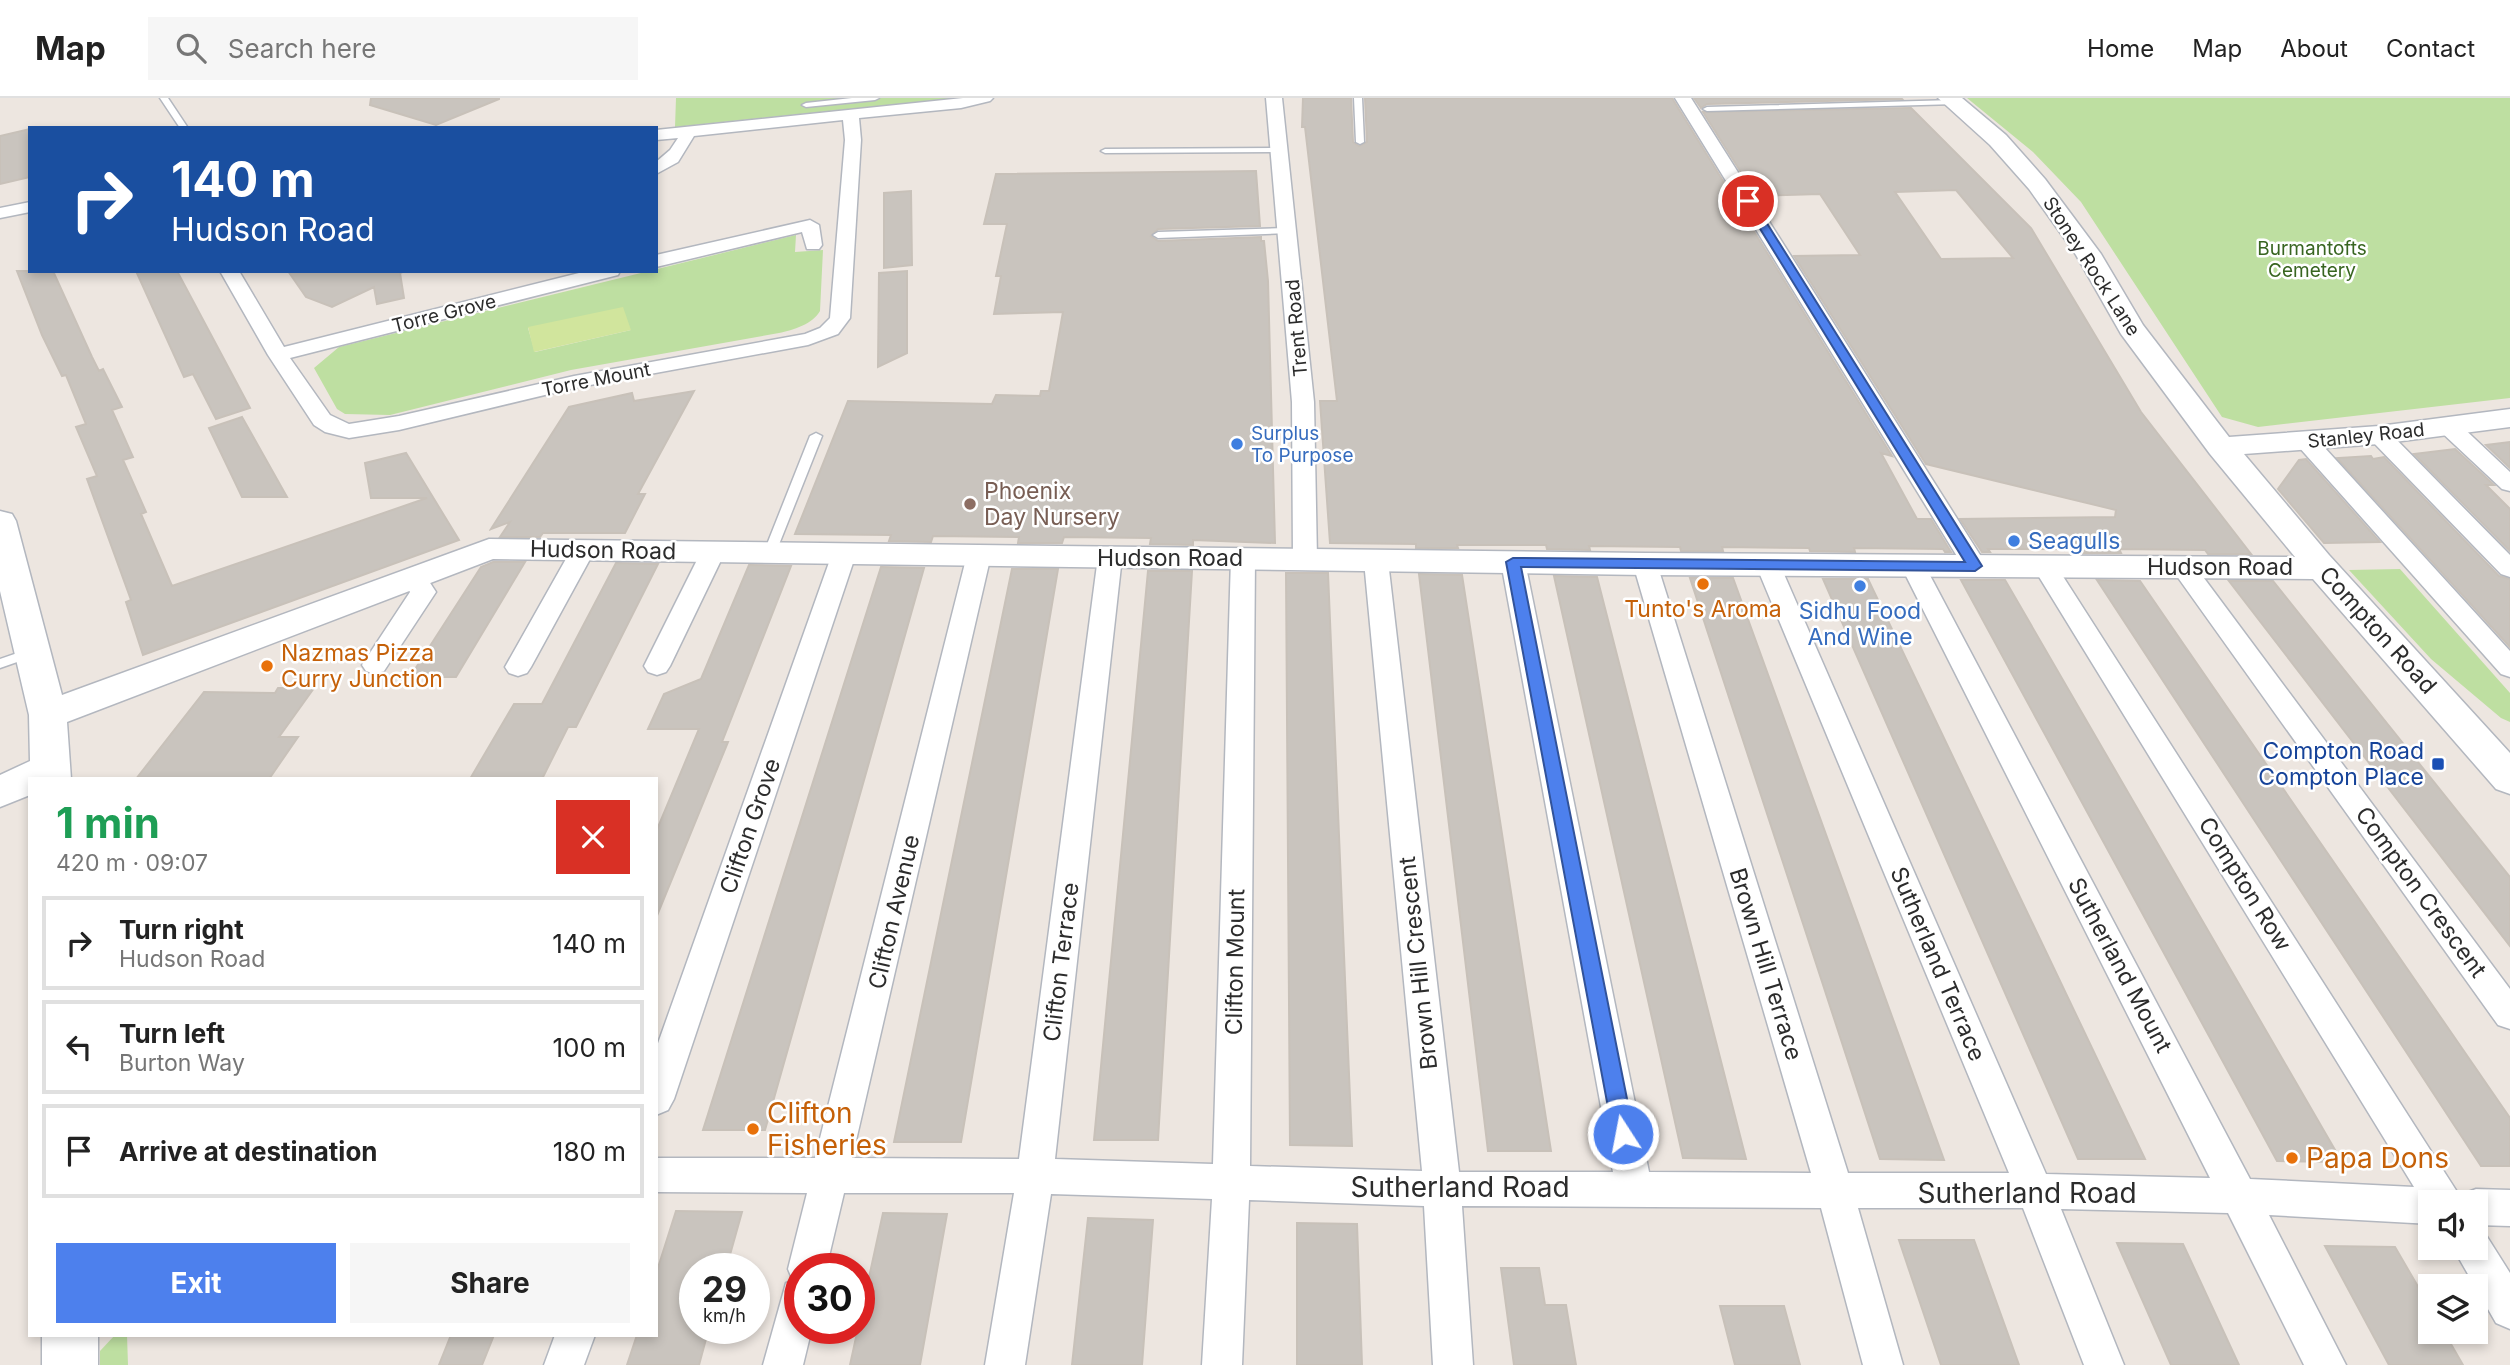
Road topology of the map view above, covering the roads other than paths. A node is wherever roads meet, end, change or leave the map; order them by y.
1 (164, 98) edge
2 (875, 98) edge
3 (985, 98) edge
4 (1274, 98) edge
5 (1358, 98) edge
6 (1682, 98) edge
7 (1952, 100) edge
8 (929, 102) edge
9 (806, 108) edge
10 (1707, 109) dead end
11 (850, 116) junction
12 (183, 126) edge
13 (688, 131) junction
14 (658, 135) edge
15 (1360, 142) dead end
16 (1279, 150) junction
17 (1105, 151) dead end
18 (658, 168) edge
19 (28, 207) edge
20 (0, 213) edge
21 (1286, 231) junction
22 (1158, 235) dead end
23 (813, 245) dead end
24 (658, 261) edge
25 (230, 273) edge
26 (603, 273) edge
27 (278, 355) junction
28 (2510, 418) edge
29 (2448, 426) junction
30 (2379, 435) junction
31 (816, 436) dead end
32 (2306, 441) junction
33 (2221, 447) junction
34 (2510, 484) edge
35 (0, 520) edge
36 (583, 550) junction
37 (713, 552) junction
38 (770, 552) junction
39 (844, 554) junction
40 (979, 555) junction
41 (1110, 558) junction
42 (1242, 558) junction
43 (1305, 559) junction
44 (1376, 561) junction
45 (1513, 562) junction
46 (1645, 564) junction
47 (1768, 565) junction
48 (1913, 566) junction
49 (1975, 566) junction
50 (2046, 567) junction
51 (2183, 567) junction
52 (2322, 568) junction
53 (2510, 569) edge
54 (414, 578) junction
55 (16, 658) edge
56 (374, 665) dead end
57 (657, 666) dead end
58 (518, 667) dead end
59 (2510, 668) edge
60 (48, 715) junction
61 (2496, 746) edge
62 (51, 773) edge
63 (2510, 779) edge
64 (28, 782) edge
65 (0, 792) edge
66 (2510, 1015) edge
67 (658, 1093) edge
68 (658, 1174) edge
69 (831, 1174) junction
70 (1035, 1176) junction
71 (1231, 1183) junction
72 (1634, 1188) junction
73 (1442, 1189) junction
74 (2436, 1190) edge
75 (2035, 1191) junction
76 (1835, 1192) junction
77 (2240, 1196) junction
78 (2418, 1205) edge
79 (2488, 1207) edge
80 (2510, 1208) edge
81 (811, 1253) edge
82 (2479, 1260) edge
83 (2510, 1309) edge
84 (70, 1337) edge
85 (574, 1337) edge
86 (788, 1344) edge
87 (70, 1365) edge
88 (564, 1365) edge
89 (782, 1365) edge
90 (1005, 1365) edge
91 (1222, 1365) edge
92 (1453, 1365) edge
93 (1883, 1365) edge
94 (2104, 1365) edge
95 (2326, 1365) edge

1 - 12 lane
2 - 9 lane
3 - 8 street
4 - 16 street, Trent Road
5 - 15 lane
6 - 49 street
7 - 10 lane
7 - 33 street, Stoney Rock Lane
8 - 11 street
9 - 11 street
9 - 13 street
11 - 27 street, Torre Mount
13 - 14 street
13 - 18 street
16 - 17 lane
16 - 21 street, Trent Road
19 - 20 street
21 - 22 lane
21 - 43 street, Trent Road
23 - 24 street
25 - 27 street, Torre Mount
26 - 27 street, Torre Grove
28 - 29 street, Stanley Road
29 - 30 street, Stanley Road
29 - 34 street
30 - 32 street, Stanley Road
30 - 53 street
31 - 38 lane
32 - 33 street, Stanley Road
32 - 59 street
33 - 52 street, Compton Road
35 - 55 street
36 - 37 street, Hudson Road
36 - 54 street, Hudson Road
36 - 58 street
37 - 38 street, Hudson Road
37 - 57 street
38 - 39 street, Hudson Road
39 - 40 street, Hudson Road
39 - 67 street, Clifton Grove
40 - 41 street, Hudson Road
40 - 69 street, Clifton Avenue
41 - 42 street, Hudson Road
41 - 70 street, Clifton Terrace
42 - 43 street, Hudson Road
42 - 71 street, Clifton Mount
43 - 44 street, Hudson Road
44 - 45 street, Hudson Road
44 - 73 street, Brown Hill Crescent
45 - 46 street, Hudson Road
45 - 72 street
46 - 47 street, Hudson Road
46 - 76 street, Brown Hill Terrace
47 - 48 street, Hudson Road
47 - 75 street, Sutherland Terrace
48 - 49 street, Hudson Road
48 - 77 street, Sutherland Mount
49 - 50 street, Hudson Road
50 - 51 street, Hudson Road
50 - 74 street, Compton Row
51 - 52 street, Hudson Road
51 - 66 street, Compton Crescent
52 - 61 street, Compton Road
54 - 56 street
54 - 60 street, Hudson Road
55 - 60 street
60 - 62 street
61 - 63 street, Compton Road
64 - 65 street
68 - 69 street, Sutherland Road
69 - 70 street, Sutherland Road
69 - 81 street, Clifton Avenue
70 - 71 street, Sutherland Road
70 - 90 street, Clifton Terrace
71 - 73 street, Sutherland Road
71 - 91 street, Clifton Mount
72 - 73 street, Sutherland Road
72 - 76 street, Sutherland Road
73 - 92 street, Brown Hill Crescent
75 - 76 street, Sutherland Road
75 - 77 street, Sutherland Road
75 - 94 street, Sutherland Terrace
76 - 93 street, Brown Hill Terrace
77 - 78 street, Sutherland Road
77 - 95 street, Sutherland Mount
79 - 80 street
82 - 83 street
84 - 87 street
85 - 88 street
86 - 89 street

